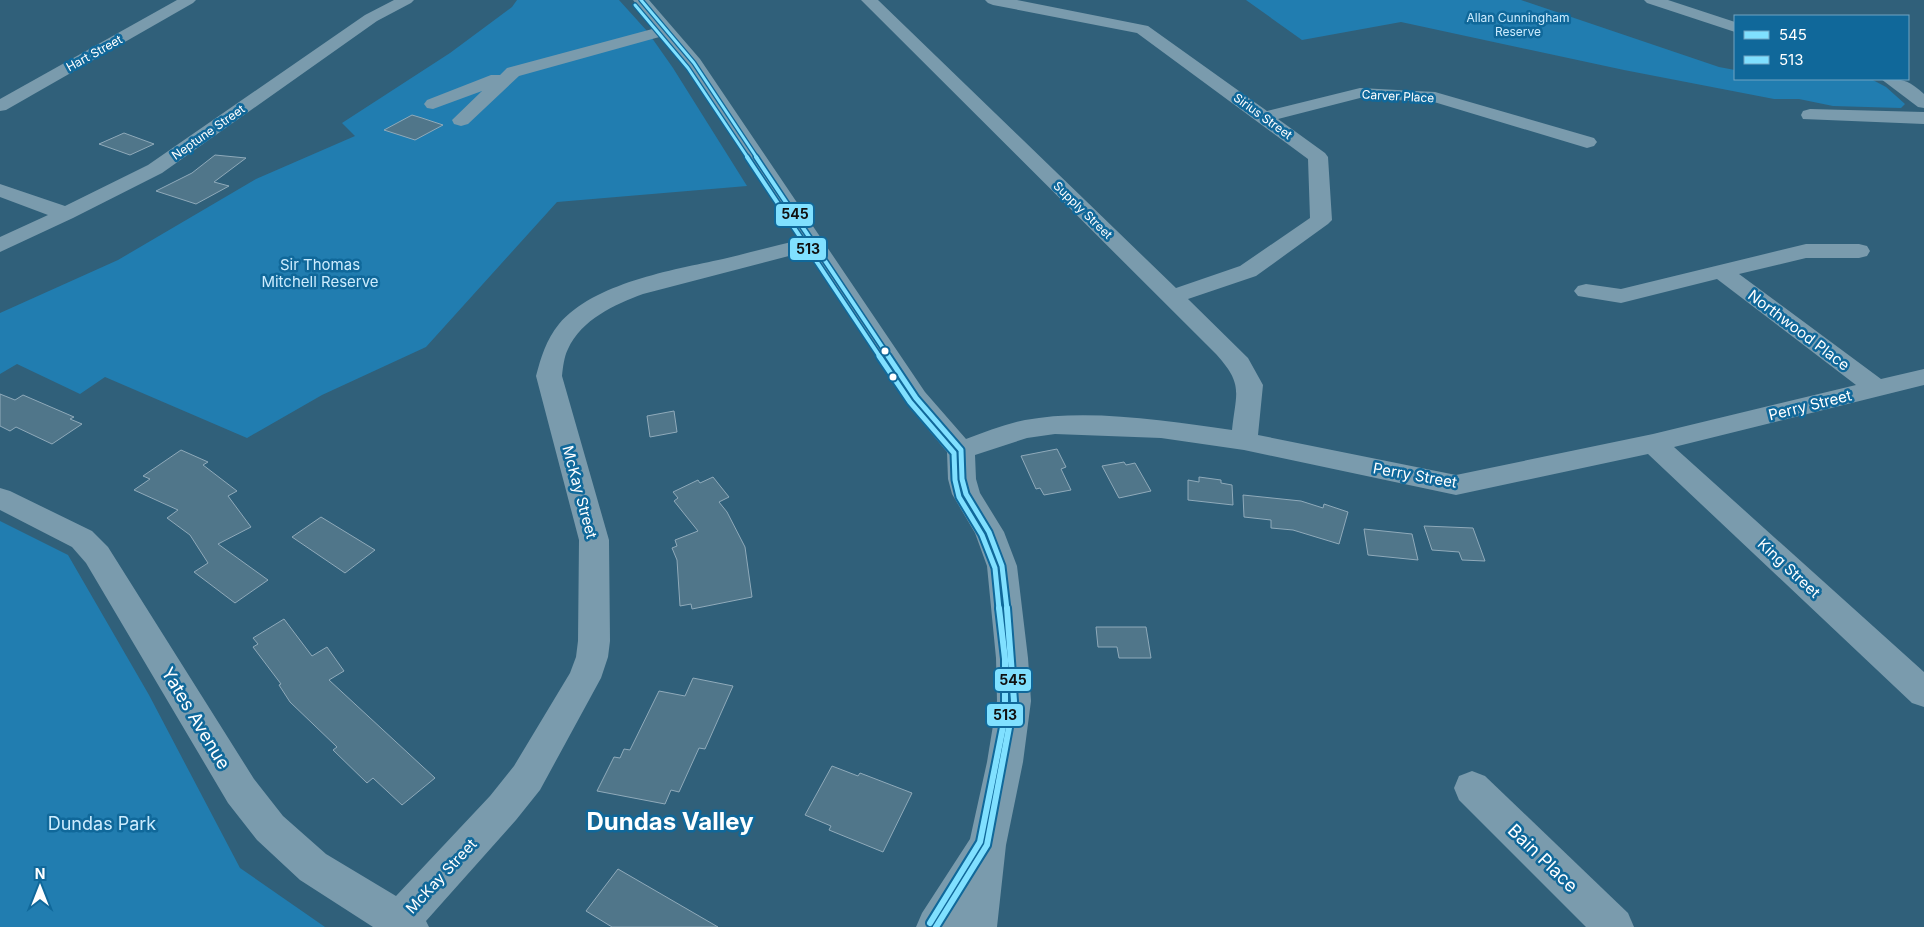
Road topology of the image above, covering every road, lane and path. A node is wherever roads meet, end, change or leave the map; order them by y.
1 (188, 0) edge
2 (406, 0) edge
3 (642, 0) edge
4 (993, 0) edge
5 (1652, 0) edge
6 (874, 1) edge
7 (1734, 27) edge
8 (667, 30) junction
9 (513, 72) junction
10 (1892, 80) edge
11 (1924, 103) edge
12 (433, 104) dead end
13 (0, 106) edge
14 (1810, 115) dead end
15 (1266, 117) junction
16 (1924, 118) edge
17 (461, 120) dead end
18 (1587, 142) dead end
19 (0, 190) edge
20 (66, 214) junction
21 (815, 243) junction
22 (0, 245) edge
23 (1858, 251) dead end
24 (1720, 271) junction
25 (1586, 291) dead end
26 (1172, 297) junction
27 (1924, 377) edge
28 (1878, 389) junction
29 (1244, 441) junction
30 (1653, 443) junction
31 (961, 450) junction
32 (0, 498) edge
33 (1924, 693) edge
34 (1472, 788) dead end
35 (987, 845) junction
36 (404, 924) edge
37 (936, 927) edge
38 (977, 927) edge
39 (1614, 927) edge

1 - 13 street, Hart Street
2 - 20 street, Neptune Street
3 - 8 street
4 - 15 street, Sirius Street
5 - 7 street
6 - 26 street, Supply Street
8 - 9 street
8 - 21 street
9 - 12 street
9 - 17 street
10 - 11 street
14 - 16 street
15 - 18 street, Carver Place
15 - 26 street, Sirius Street
19 - 20 street
20 - 22 street, Neptune Street
21 - 31 street
21 - 36 street, McKay Street
23 - 24 street
24 - 25 street
24 - 28 street, Northwood Place
26 - 29 street, Supply Street
27 - 28 street, Perry Street
28 - 30 street, Perry Street
29 - 30 street, Perry Street
29 - 31 street, Perry Street
30 - 33 street, King Street
31 - 35 street
32 - 36 street, Yates Avenue
34 - 39 street, Bain Place
35 - 37 street
35 - 38 street

